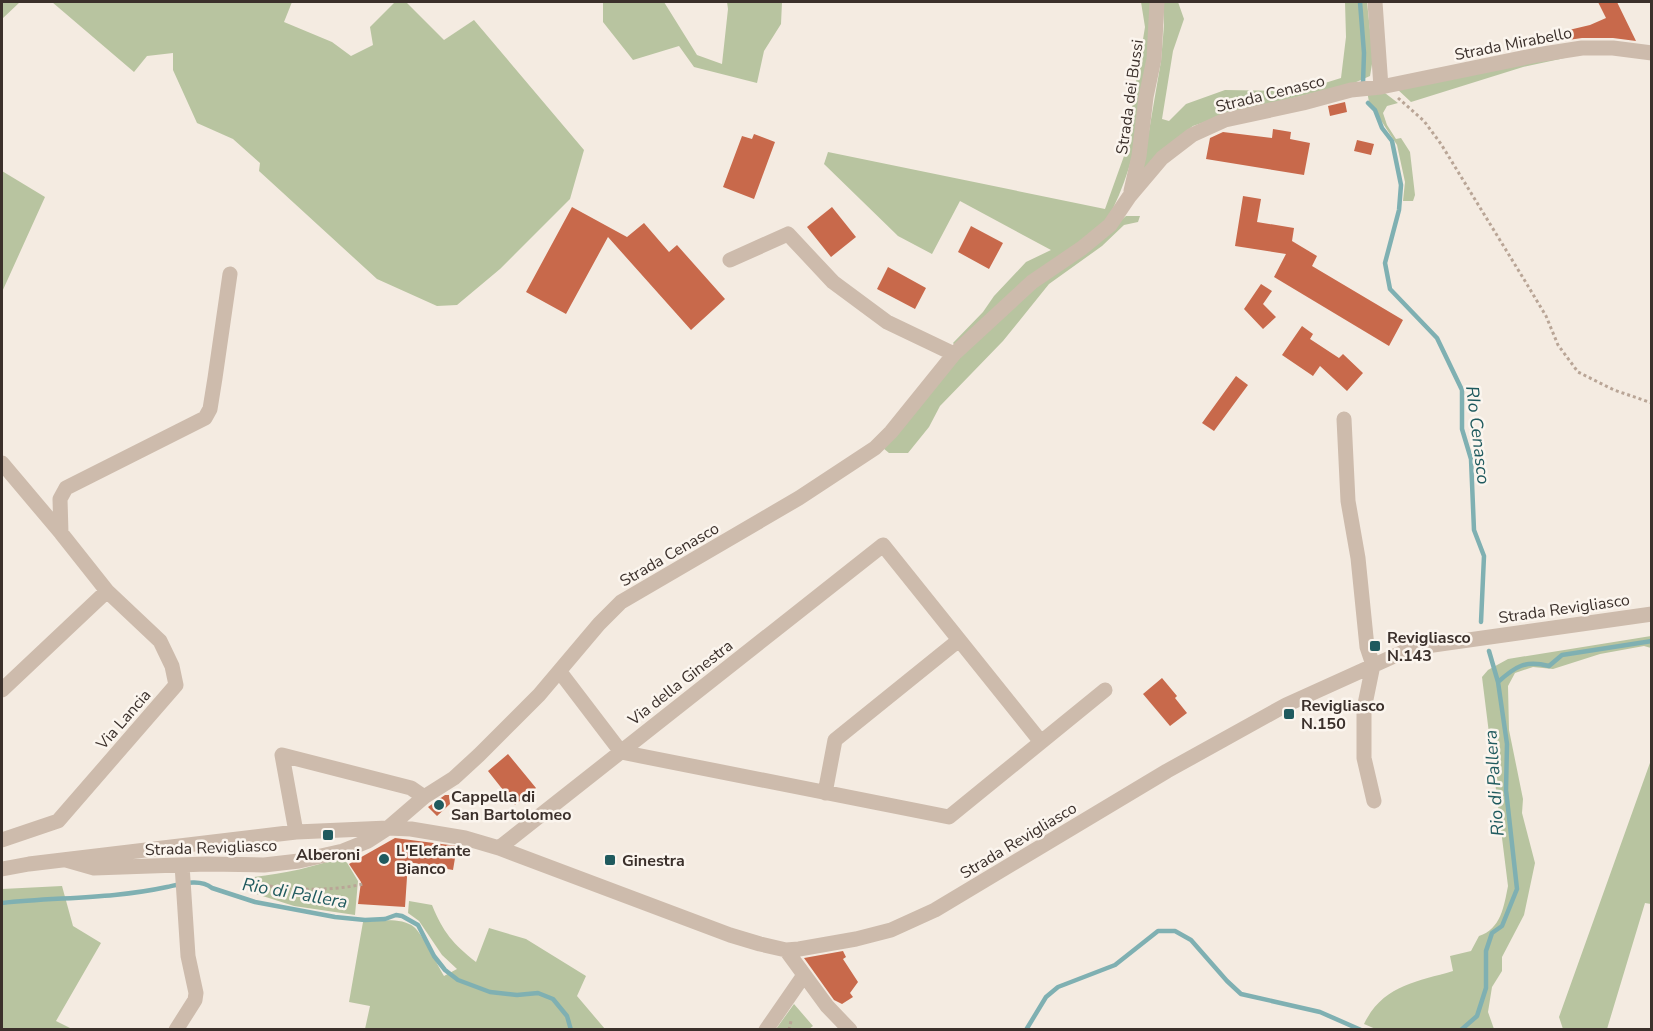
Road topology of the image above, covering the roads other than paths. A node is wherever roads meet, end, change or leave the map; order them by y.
1 (1157, 2) edge
2 (1375, 2) edge
3 (1652, 53) edge
4 (1381, 87) junction
5 (1129, 197) junction
6 (729, 260) dead end
7 (230, 274) dead end
8 (954, 354) junction
9 (1344, 419) dead end
10 (2, 463) edge
11 (61, 532) junction
12 (107, 591) junction
13 (1652, 614) edge
14 (959, 640) junction
15 (1373, 665) junction
16 (560, 672) junction
17 (2, 690) edge
18 (1105, 690) dead end
19 (1041, 742) junction
20 (621, 752) junction
21 (825, 793) junction
22 (424, 797) junction
23 (1374, 801) dead end
24 (388, 828) junction
25 (296, 832) junction
26 (2, 840) edge
27 (499, 848) junction
28 (66, 860) junction
29 (2, 869) edge
30 (183, 878) junction
31 (786, 950) junction
32 (804, 975) junction
33 (176, 1029) edge
34 (765, 1029) edge
35 (850, 1029) edge

1 - 5 street, Strada dei Bussi
2 - 4 street
3 - 4 street, Strada Mirabello
4 - 5 street, Strada Cenasco
5 - 8 street, Strada Cenasco
6 - 8 street
7 - 11 street
8 - 16 street, Strada Cenasco
9 - 15 street
10 - 11 street, Via Lancia
11 - 12 street, Via Lancia
12 - 17 street
12 - 26 street, Via Lancia
13 - 15 street, Strada Revigliasco
14 - 19 street
14 - 20 street, Via della Ginestra
14 - 21 street
15 - 23 street
15 - 31 street, Strada Revigliasco
16 - 20 street
16 - 22 street, Strada Cenasco
18 - 19 street
19 - 21 street
20 - 21 street
20 - 27 street, Via della Ginestra
22 - 24 street, Strada Cenasco
22 - 25 street
24 - 25 street, Strada Revigliasco
24 - 27 street, Strada Revigliasco
24 - 30 street, Strada Revigliasco
25 - 28 street, Strada Revigliasco
27 - 31 street, Strada Revigliasco
28 - 29 street, Strada Revigliasco
28 - 30 street, Strada Revigliasco
30 - 33 street
31 - 32 street
32 - 34 street
32 - 35 street

